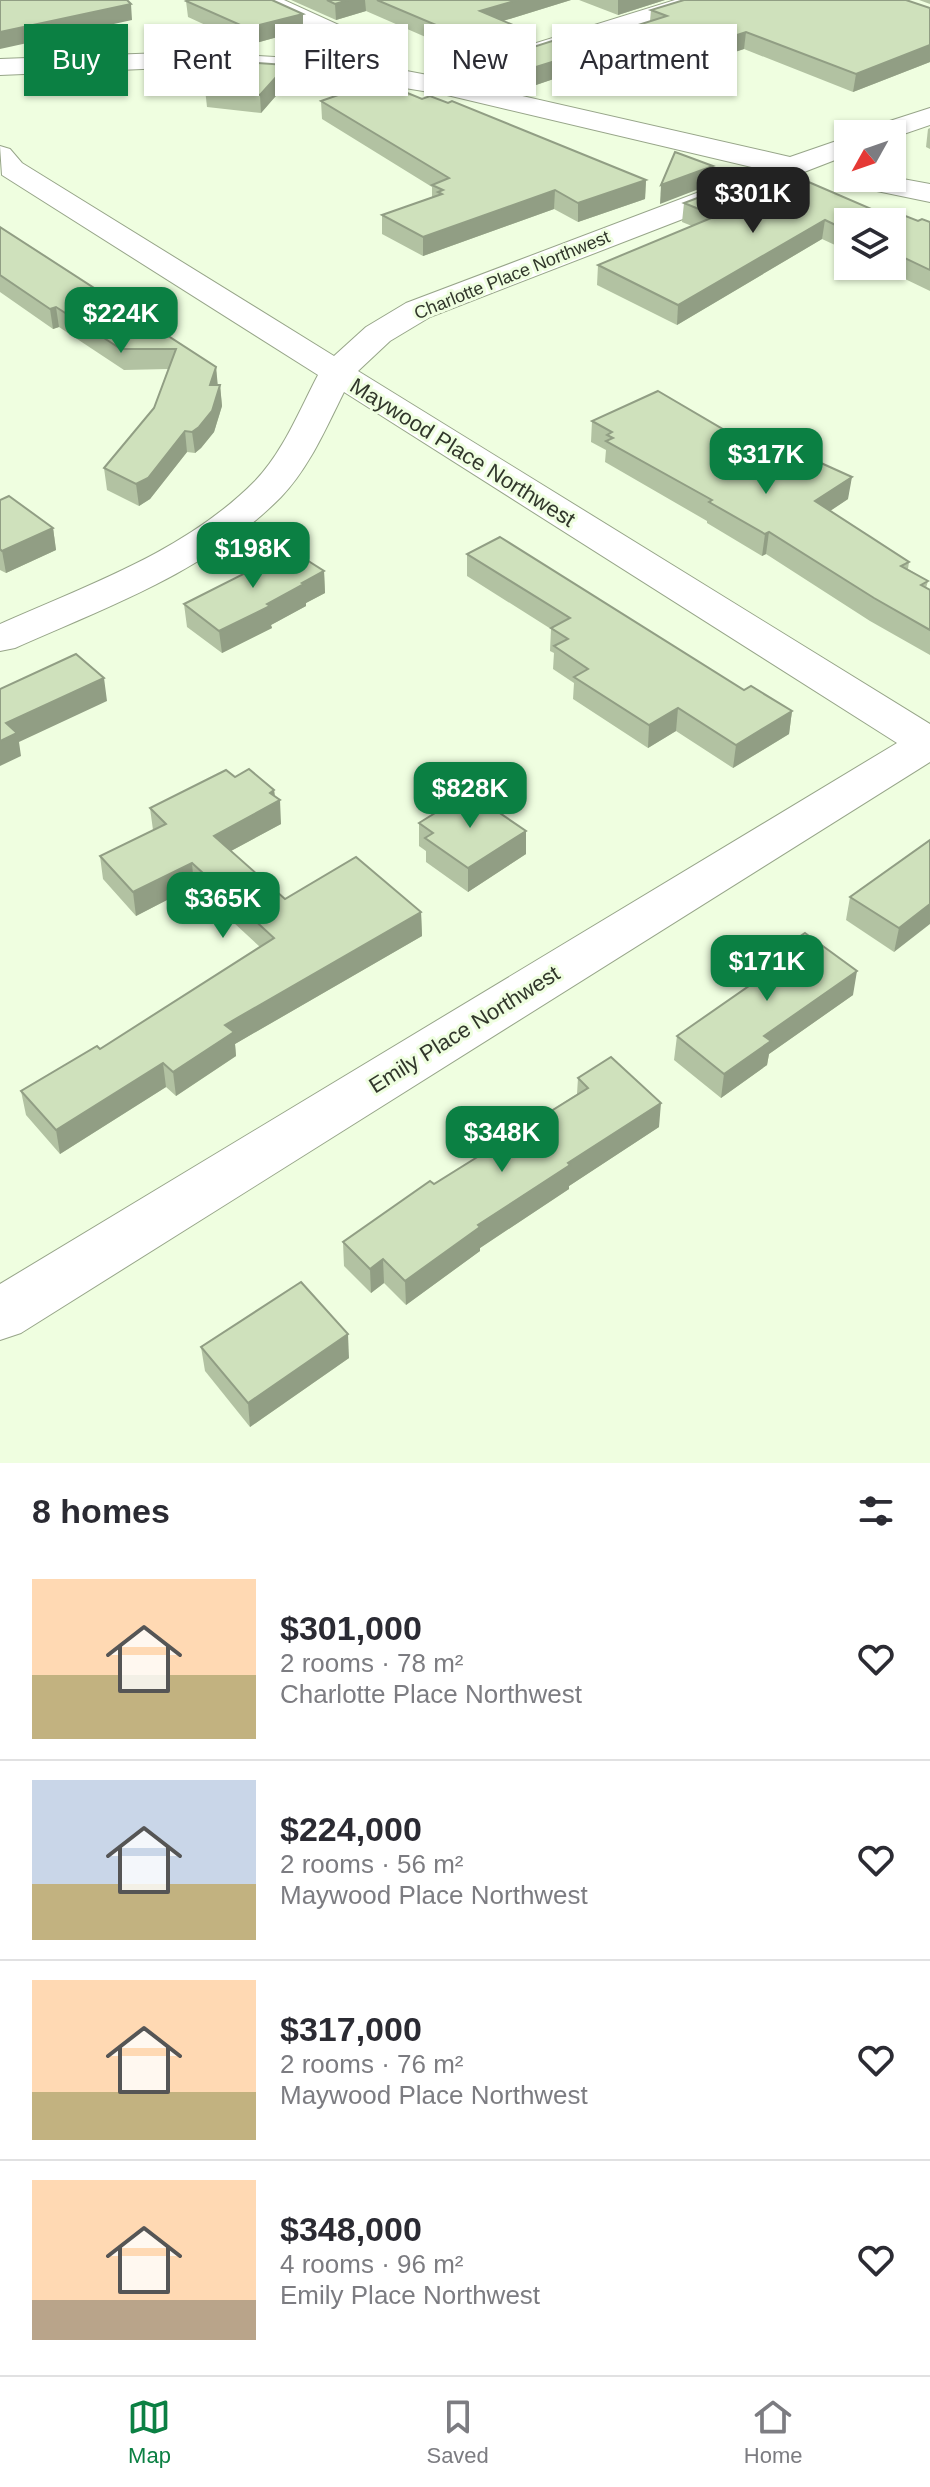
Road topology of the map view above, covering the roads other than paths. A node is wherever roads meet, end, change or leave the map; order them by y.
1 (264, 0) edge
2 (700, 0) edge
3 (317, 24) edge
4 (536, 52) edge
5 (275, 63) edge
6 (0, 67) edge
7 (487, 96) edge
8 (930, 116) edge
9 (906, 124) edge
10 (834, 150) edge
11 (0, 155) edge
12 (791, 166) junction
13 (834, 175) edge
14 (906, 188) edge
15 (930, 193) edge
16 (336, 373) junction
17 (0, 639) edge
18 (929, 743) edge
19 (0, 1315) edge

1 - 3 street
2 - 4 street
5 - 6 street
7 - 12 street
8 - 9 street
10 - 12 street, Charlotte Place Northwest
11 - 16 street, Maywood Place Northwest
12 - 13 street
12 - 16 street, Charlotte Place Northwest
14 - 15 street
16 - 17 street, Charlotte Place Northwest
16 - 18 street, Maywood Place Northwest
18 - 19 street, Emily Place Northwest

